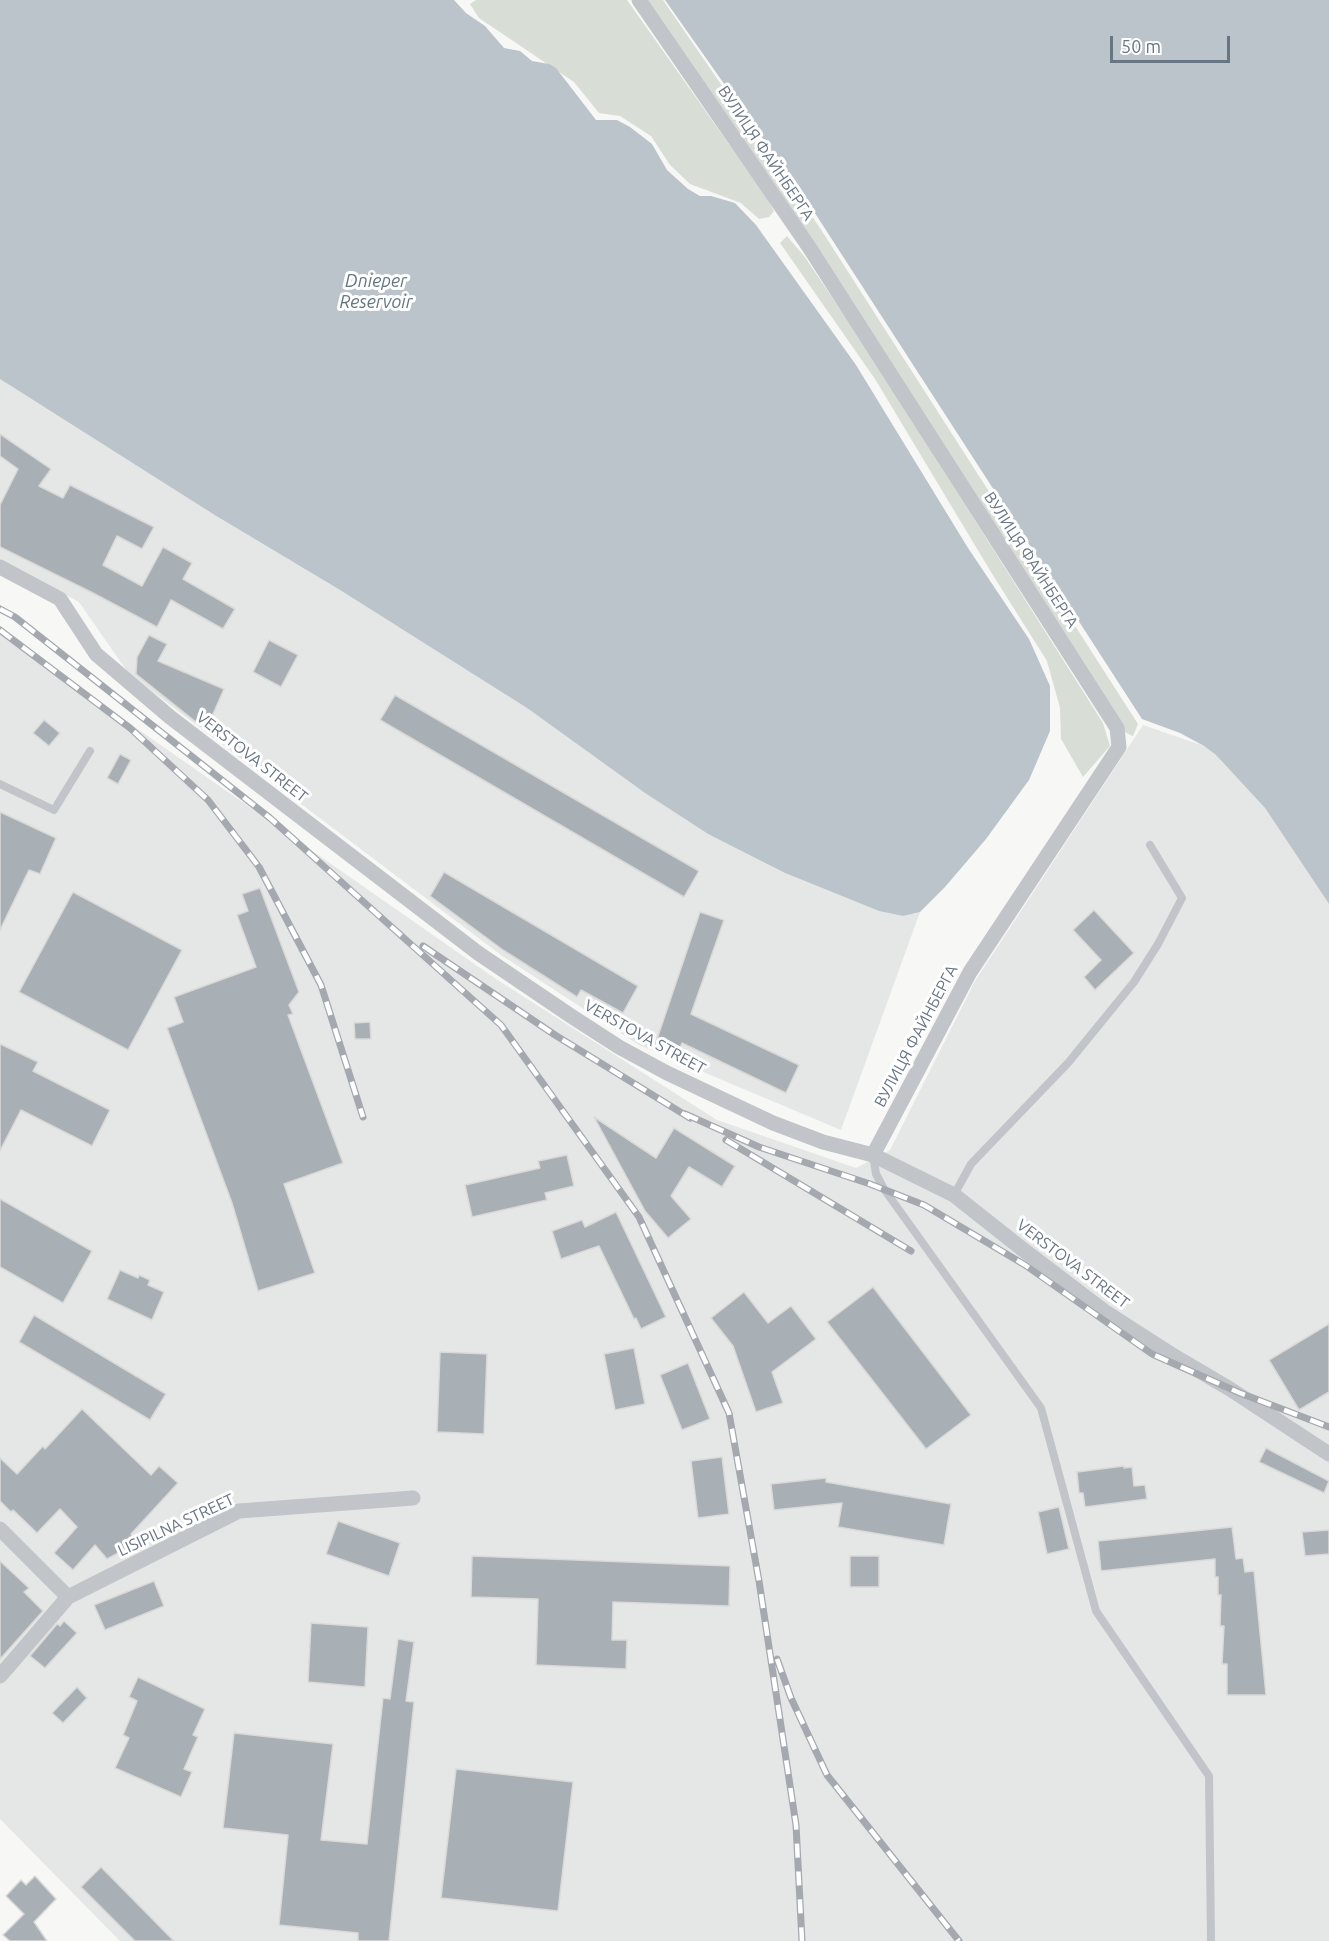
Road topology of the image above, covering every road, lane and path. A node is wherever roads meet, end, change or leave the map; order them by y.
1 (639, 0) edge
2 (0, 567) edge
3 (90, 752) dead end
4 (0, 784) edge
5 (1150, 845) dead end
6 (873, 1155) junction
7 (954, 1195) junction
8 (1329, 1454) edge
9 (413, 1498) dead end
10 (0, 1529) edge
11 (68, 1597) junction
12 (0, 1676) edge
13 (1211, 1941) edge

1 - 6 street, ВУЛИЦЯ ФАЙНБЕРГА
2 - 6 street, VERSTOVA STREET
3 - 4 lane
5 - 7 lane
6 - 7 street, VERSTOVA STREET
6 - 13 lane
7 - 8 street, VERSTOVA STREET
9 - 11 street, LISIPILNA STREET
10 - 11 street
11 - 12 street, LISIPILNA STREET

